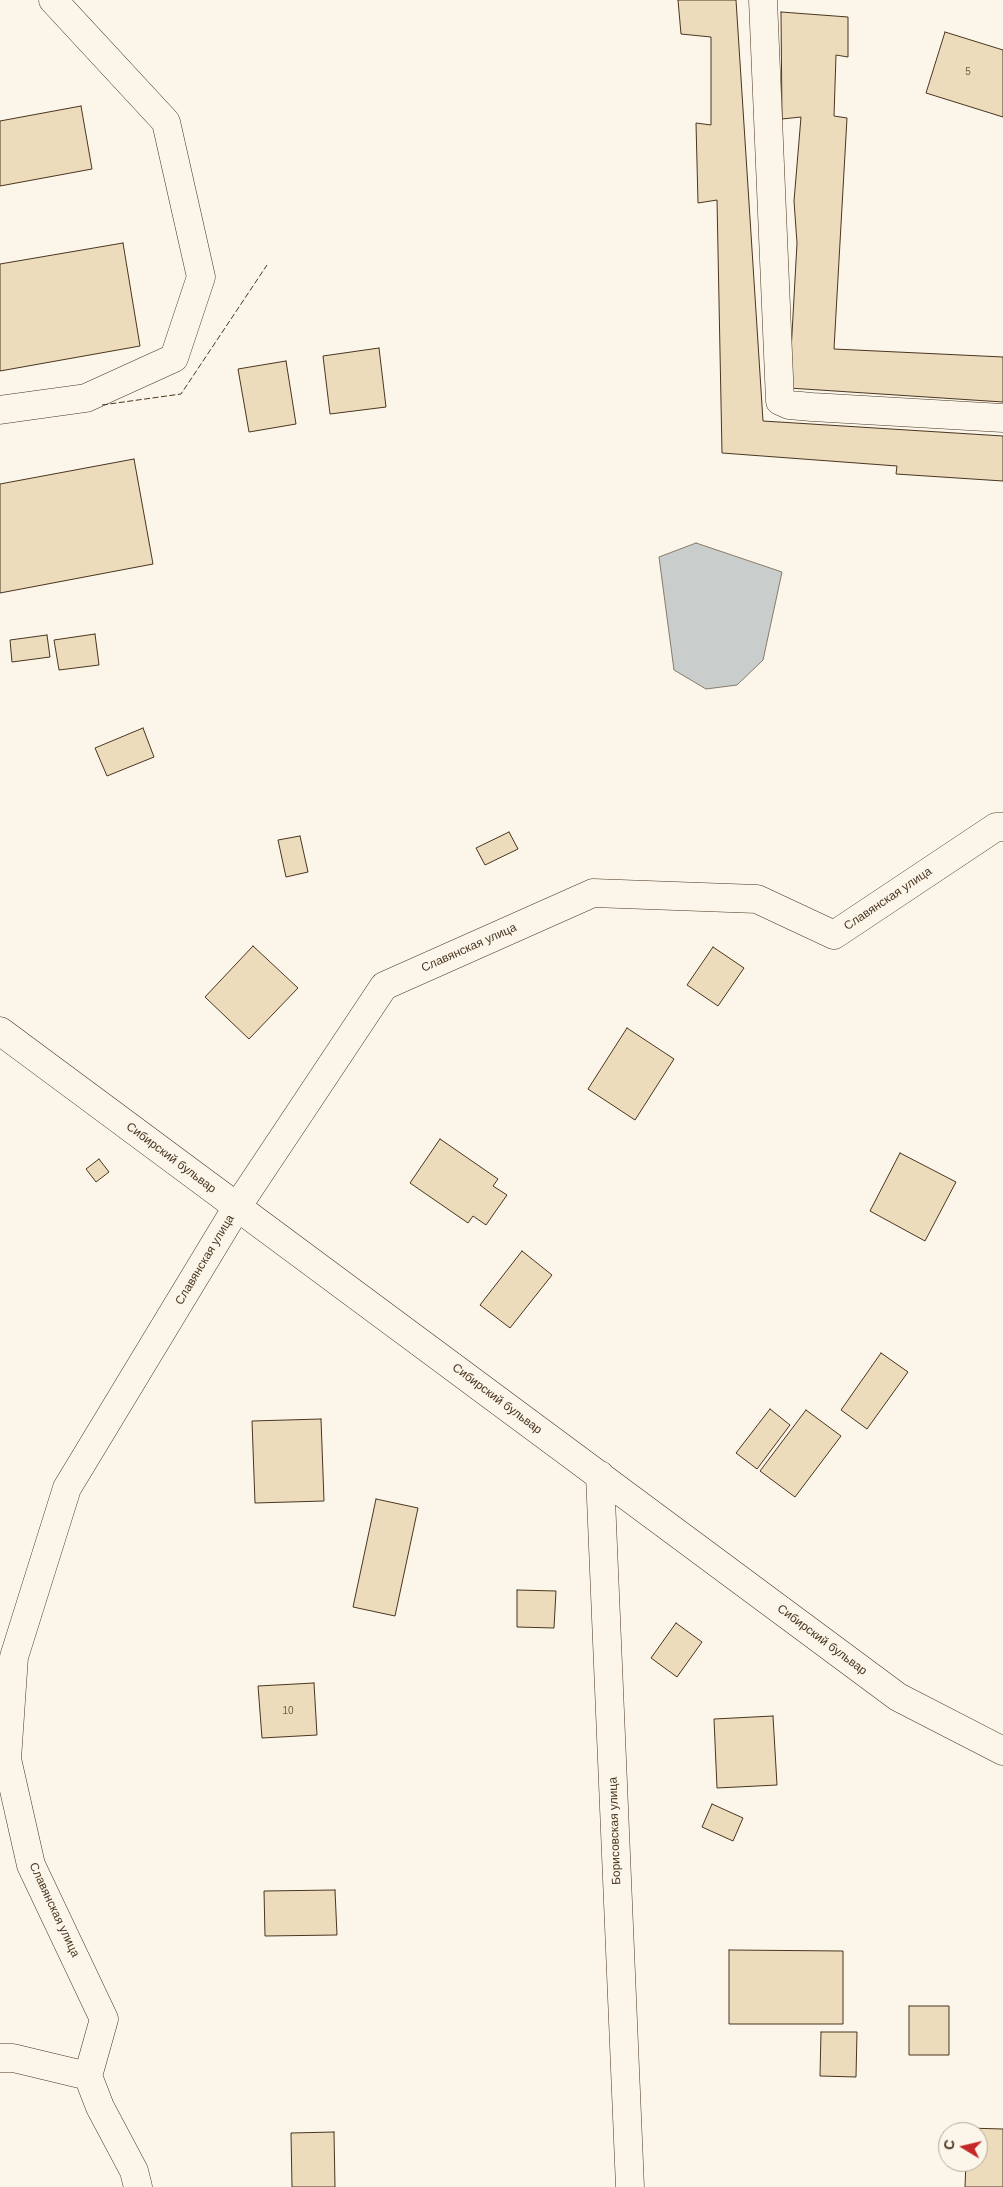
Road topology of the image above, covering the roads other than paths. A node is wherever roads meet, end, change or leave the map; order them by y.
1 (53, 0) edge
2 (763, 0) edge
3 (0, 410) edge
4 (1003, 418) edge
5 (1003, 827) edge
6 (0, 1031) edge
7 (237, 1207) junction
8 (600, 1475) junction
9 (1003, 1751) edge
10 (0, 2058) edge
11 (88, 2076) junction
12 (138, 2187) edge
13 (630, 2187) edge

1 - 3 street
2 - 4 street
5 - 7 street, Славянская улица
6 - 7 street, Сибирский бульвар
7 - 8 street, Сибирский бульвар
7 - 11 street, Славянская улица
8 - 9 street, Сибирский бульвар
8 - 13 street, Борисовская улица
10 - 11 street
11 - 12 street

